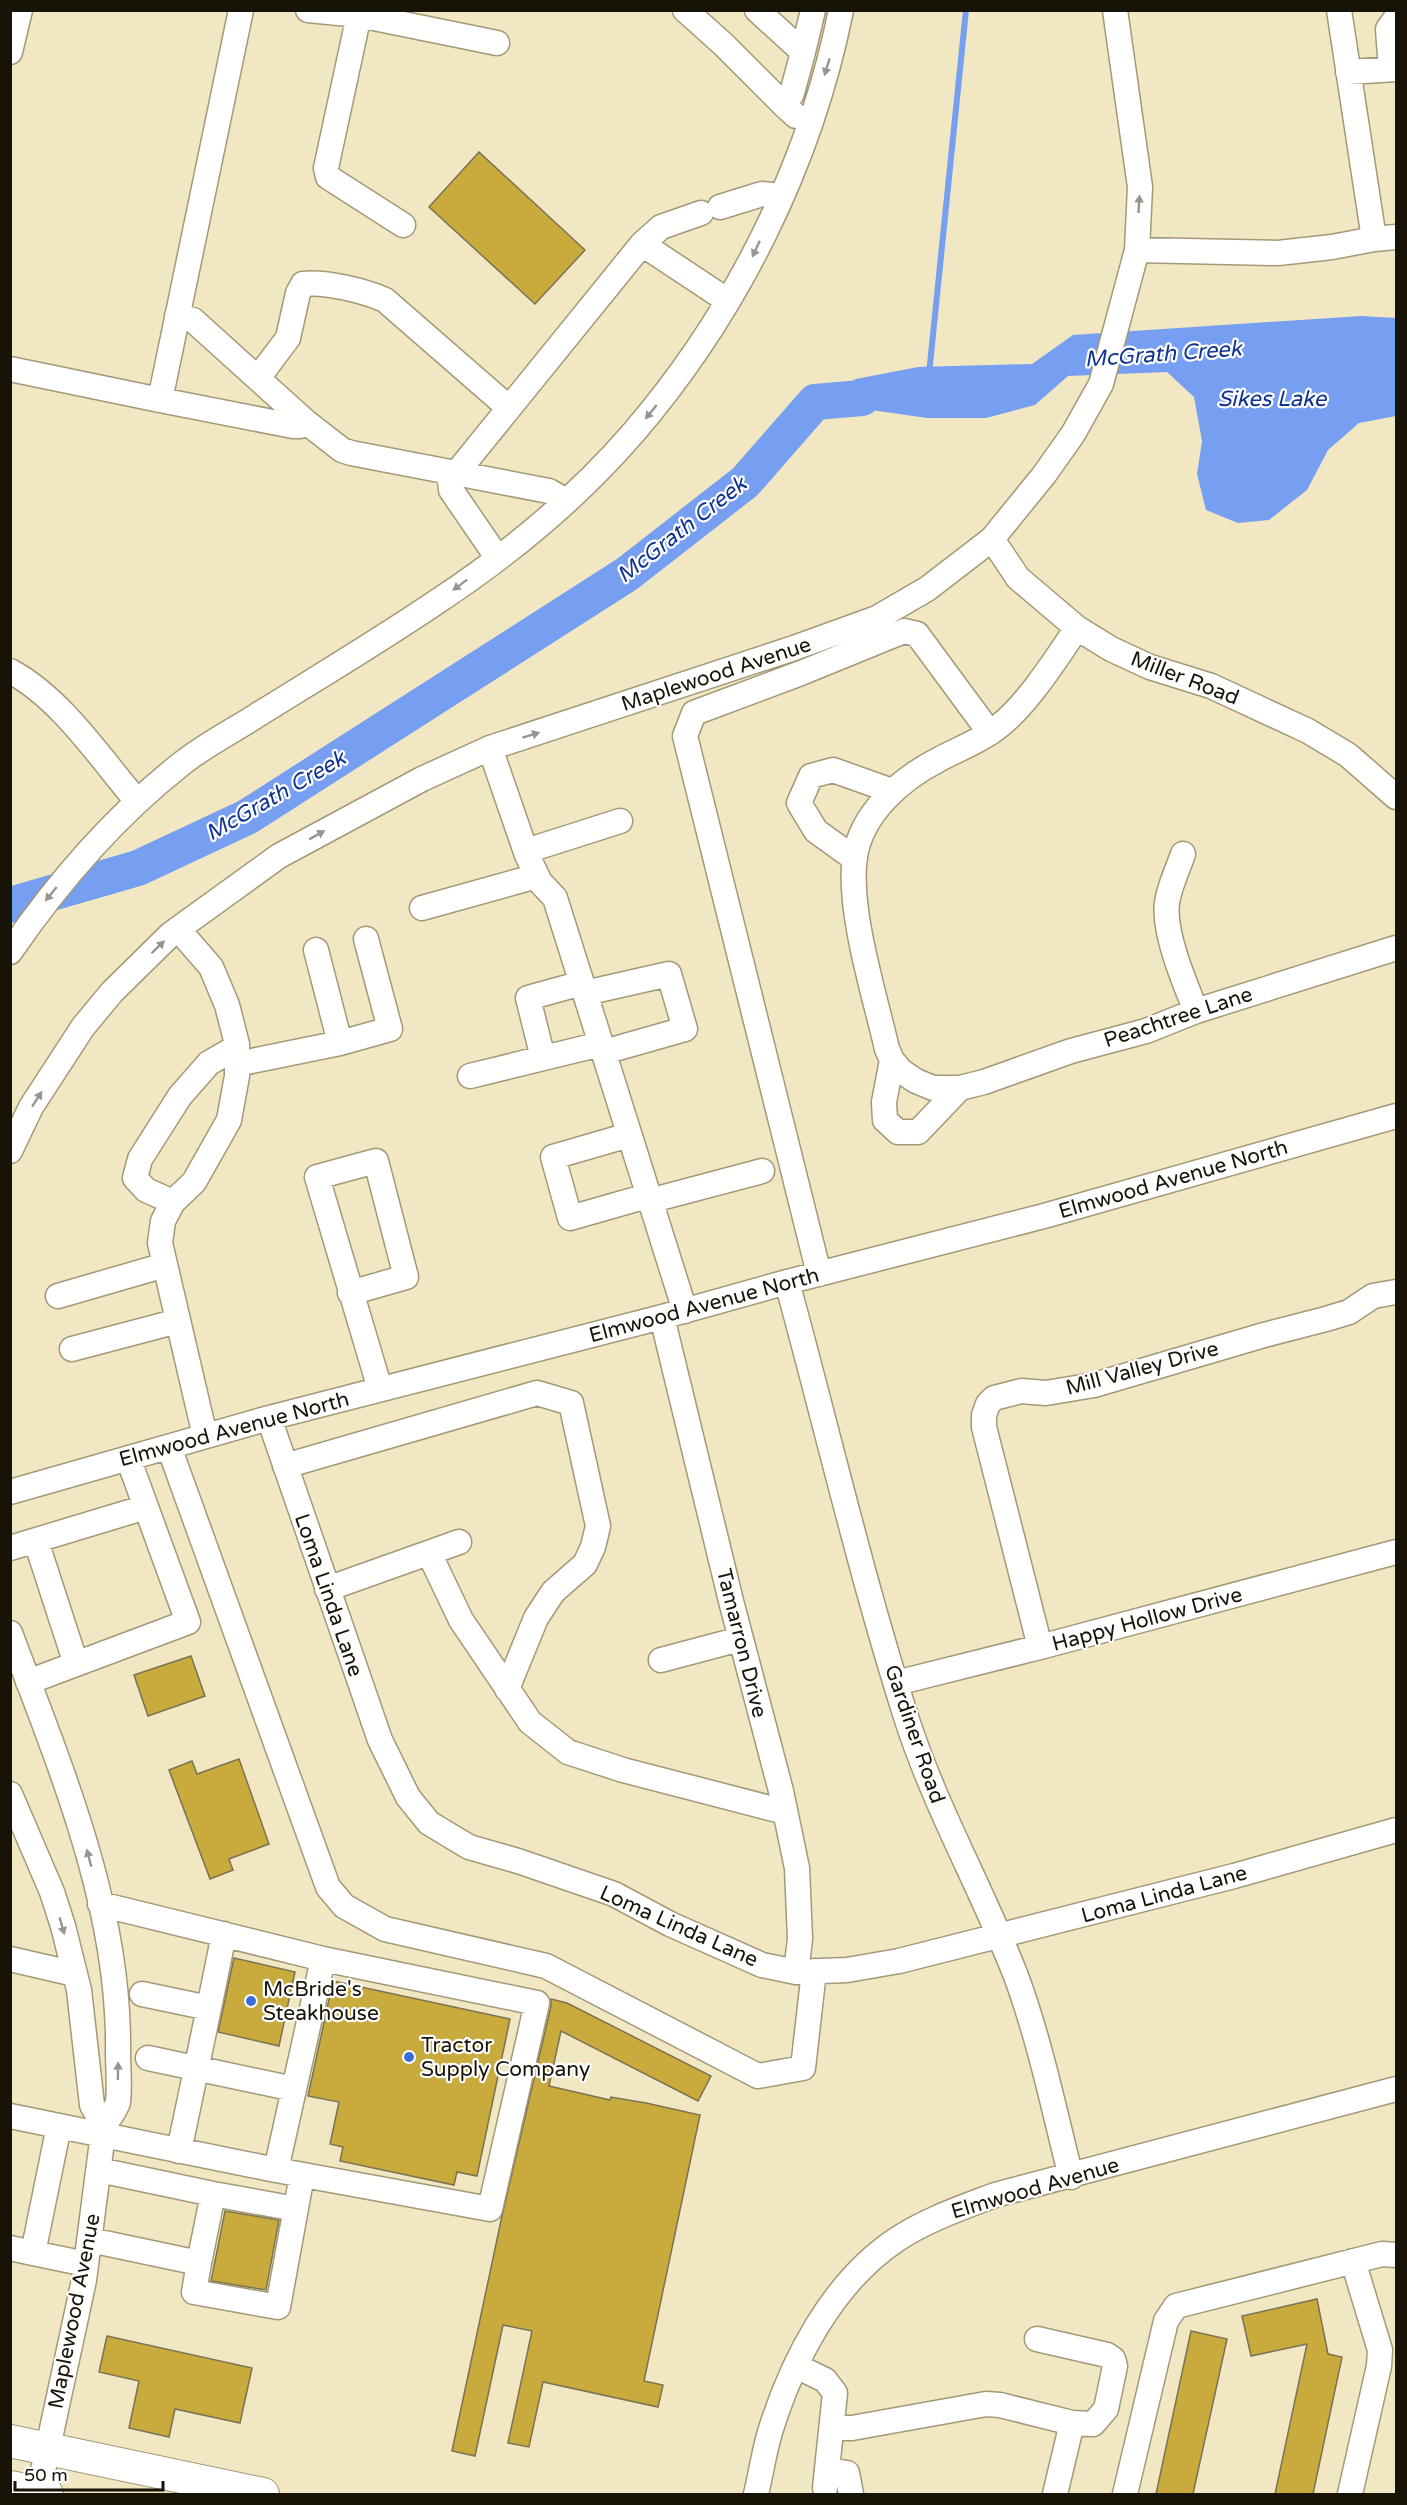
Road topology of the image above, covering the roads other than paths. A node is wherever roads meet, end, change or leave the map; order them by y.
1 (20, 10) edge
2 (241, 10) edge
3 (308, 10) edge
4 (685, 10) edge
5 (757, 10) edge
6 (813, 10) edge
7 (841, 10) edge
8 (1115, 10) edge
9 (1340, 10) edge
10 (1395, 10) edge
11 (359, 13) edge
12 (1396, 18) edge
13 (497, 43) dead end
14 (10, 52) edge
15 (803, 52) junction
16 (1394, 69) edge
17 (1348, 72) junction
18 (785, 106) junction
19 (809, 126) junction
20 (781, 196) junction
21 (403, 225) dead end
22 (1385, 238) edge
23 (642, 244) junction
24 (1137, 250) junction
25 (728, 301) junction
26 (177, 316) junction
27 (10, 369) edge
28 (258, 378) junction
29 (160, 400) junction
30 (509, 408) junction
31 (306, 422) junction
32 (455, 474) junction
33 (566, 501) junction
34 (992, 539) junction
35 (497, 558) junction
36 (1077, 628) junction
37 (10, 671) edge
38 (990, 733) junction
39 (490, 748) junction
40 (892, 791) junction
41 (1396, 797) edge
42 (137, 801) junction
43 (620, 821) dead end
44 (526, 851) junction
45 (1183, 854) dead end
46 (855, 859) junction
47 (537, 876) junction
48 (422, 908) dead end
49 (178, 929) junction
50 (366, 939) dead end
51 (1396, 948) edge
52 (316, 950) dead end
53 (10, 952) edge
54 (583, 988) junction
55 (1196, 1011) junction
56 (340, 1043) junction
57 (602, 1048) junction
58 (237, 1056) junction
59 (543, 1058) junction
60 (892, 1059) junction
61 (470, 1076) dead end
62 (960, 1088) junction
63 (1396, 1116) edge
64 (630, 1135) junction
65 (10, 1151) edge
66 (762, 1171) dead end
67 (648, 1199) junction
68 (173, 1202) junction
69 (165, 1265) junction
70 (819, 1274) junction
71 (787, 1282) junction
72 (1396, 1292) edge
73 (350, 1293) junction
74 (58, 1296) dead end
75 (673, 1314) junction
76 (178, 1321) junction
77 (72, 1348) dead end
78 (380, 1389) junction
79 (269, 1418) junction
80 (206, 1436) junction
81 (169, 1447) junction
82 (128, 1458) junction
83 (285, 1466) junction
84 (10, 1492) edge
85 (146, 1507) junction
86 (36, 1541) junction
87 (459, 1542) dead end
88 (10, 1548) edge
89 (1396, 1552) edge
90 (429, 1553) junction
91 (327, 1588) junction
92 (10, 1633) edge
93 (740, 1639) junction
94 (1040, 1647) junction
95 (662, 1660) dead end
96 (76, 1664) junction
97 (28, 1682) junction
98 (896, 1683) junction
99 (507, 1689) junction
100 (10, 1794) edge
101 (786, 1812) junction
102 (1396, 1830) edge
103 (100, 1904) junction
104 (225, 1935) junction
105 (999, 1936) junction
106 (10, 1959) edge
107 (323, 1959) junction
108 (805, 1972) junction
109 (75, 1974) junction
110 (142, 1994) dead end
111 (209, 2008) junction
112 (148, 2058) dead end
113 (196, 2068) junction
114 (294, 2089) junction
115 (1396, 2090) edge
116 (10, 2116) edge
117 (59, 2126) junction
118 (104, 2131) junction
119 (179, 2151) junction
120 (99, 2170) junction
121 (276, 2170) junction
122 (302, 2175) junction
123 (1071, 2177) junction
124 (213, 2194) junction
125 (296, 2209) junction
126 (90, 2240) junction
127 (22, 2251) edge
128 (1396, 2255) edge
129 (1353, 2261) junction
130 (199, 2263) junction
131 (86, 2264) junction
132 (1037, 2339) dead end
133 (796, 2366) junction
134 (1072, 2423) junction
135 (832, 2428) junction
136 (10, 2441) edge
137 (47, 2449) junction
138 (33, 2492) edge
139 (263, 2494) edge
140 (756, 2494) edge
141 (851, 2494) edge
142 (1055, 2494) edge
143 (1125, 2494) edge
144 (1350, 2494) edge

1 - 14 street
2 - 26 street
3 - 11 street
4 - 18 street
5 - 15 street
6 - 15 street
7 -> 19 street
24 -> 8 street, Maplewood Avenue
9 - 17 street
10 - 12 street
11 - 13 street
11 - 21 street
12 - 16 street
15 - 18 street
16 - 17 street
17 - 22 street
18 - 19 street
19 - 20 street
20 - 23 street
20 -> 25 street
22 - 24 street
23 - 25 street
23 - 30 street
24 - 34 street, Maplewood Avenue
25 -> 33 street
26 - 28 street
26 - 29 street
27 - 29 street
28 - 30 street
28 - 31 street
29 - 31 street
30 - 32 street
31 - 32 street
32 - 33 street
32 - 35 street
33 - 35 street
34 - 36 street, Miller Road
39 -> 34 street, Maplewood Avenue
35 -> 42 street
36 - 38 street, Peachtree Lane
36 - 41 street, Miller Road
37 - 42 street
38 - 40 street, Peachtree Lane
38 - 70 street
39 - 44 street, Tamarron Drive
49 -> 39 street, Maplewood Avenue
40 - 46 street, Peachtree Lane
40 - 46 street
42 -> 53 street
43 - 44 street
44 - 47 street, Tamarron Drive
45 - 55 street
46 - 60 street, Peachtree Lane
47 - 48 street
47 - 54 street, Tamarron Drive
49 - 58 street
65 -> 49 street, Maplewood Avenue
50 - 56 street
51 - 55 street, Peachtree Lane
52 - 56 street
54 - 57 street, Tamarron Drive
54 - 57 street
54 - 59 street
55 - 62 street, Peachtree Lane
56 - 58 street
57 - 59 street
57 - 64 street, Tamarron Drive
58 - 68 street
58 - 68 street
59 - 61 street
60 - 62 street, Peachtree Lane
60 - 62 street, Peachtree Lane
63 - 70 street, Elmwood Avenue North
64 - 67 street, Tamarron Drive
64 - 67 street
66 - 67 street
67 - 75 street, Tamarron Drive
68 - 69 street
69 - 74 street
69 - 76 street
70 - 71 street, Elmwood Avenue North
71 - 75 street, Elmwood Avenue North
71 - 98 street, Gardiner Road
72 - 94 street, Mill Valley Drive
73 - 73 street
73 - 78 street
75 - 78 street, Elmwood Avenue North
75 - 93 street, Tamarron Drive
76 - 77 street
76 - 80 street
78 - 79 street, Elmwood Avenue North
79 - 80 street, Elmwood Avenue North
79 - 83 street, Loma Linda Lane
80 - 81 street, Elmwood Avenue North
81 - 82 street, Elmwood Avenue North
81 - 108 street, Tamarron Drive
82 - 84 street, Elmwood Avenue North
82 - 85 street
83 - 91 street, Loma Linda Lane
83 - 99 street
85 - 86 street
85 - 96 street
86 - 88 street
86 - 96 street
87 - 90 street
89 - 94 street, Happy Hollow Drive
90 - 91 street
90 - 99 street
91 - 108 street, Loma Linda Lane
92 - 97 street, Maplewood Avenue
93 - 95 street
93 - 101 street, Tamarron Drive
94 - 98 street, Happy Hollow Drive
96 - 97 street
103 -> 97 street, Maplewood Avenue
98 - 105 street, Gardiner Road
99 - 101 street
100 -> 109 street
101 - 108 street, Tamarron Drive
102 - 105 street, Loma Linda Lane
103 - 104 street
118 -> 103 street, Maplewood Avenue
104 - 107 street
104 - 111 street
105 - 108 street, Loma Linda Lane
105 - 123 street, Gardiner Road
106 - 109 street
107 - 114 street
107 - 122 street
109 - 118 street
110 - 111 street
111 - 113 street
112 - 113 street
113 - 114 street
113 - 119 street
114 - 121 street
115 - 123 street, Elmwood Avenue
116 - 117 street
117 - 118 street
117 - 127 street
118 - 119 street
118 - 120 street, Maplewood Avenue
119 - 121 street
120 - 124 street
120 - 126 street, Maplewood Avenue
121 - 122 street
122 - 125 street
123 - 133 street, Elmwood Avenue
124 - 125 street
124 - 130 street
125 - 130 street
126 - 130 street
126 - 131 street, Maplewood Avenue
127 - 131 street
128 - 129 street
129 - 143 street
129 - 144 street
131 - 137 street, Maplewood Avenue
132 - 134 street
133 - 135 street
133 - 140 street, Elmwood Avenue
134 - 135 street
134 - 142 street
135 - 141 street
136 - 137 main road
137 - 138 street, Maplewood Avenue
137 - 139 main road

